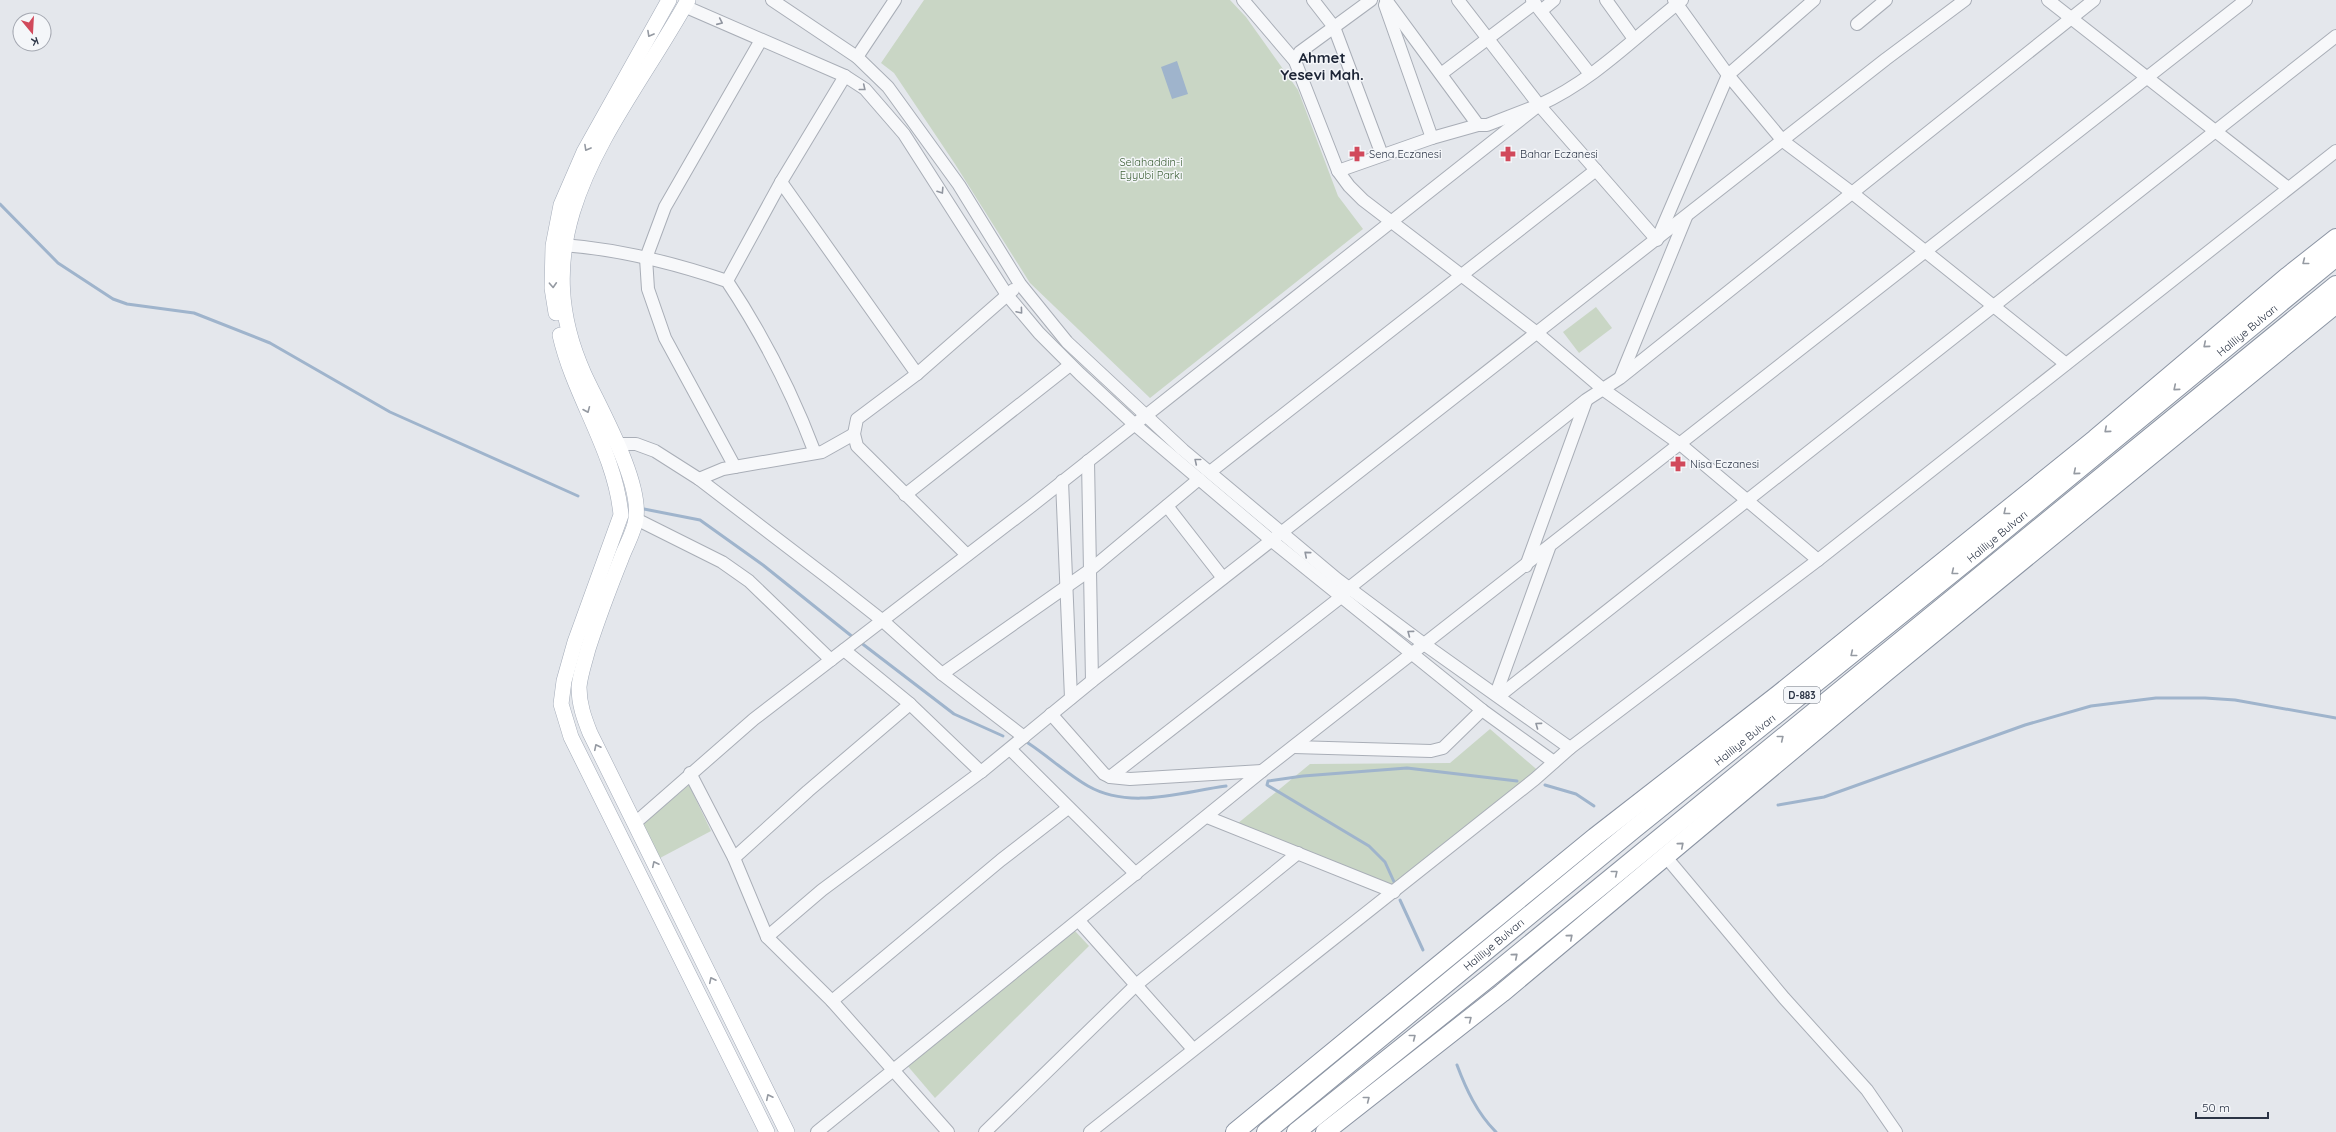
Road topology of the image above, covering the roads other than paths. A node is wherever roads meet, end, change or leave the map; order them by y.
1 (669, 0) edge
2 (772, 0) edge
3 (896, 0) edge
4 (1243, 0) edge
5 (1313, 0) edge
6 (1372, 0) edge
7 (1385, 0) edge
8 (1458, 0) edge
9 (1554, 0) edge
10 (1606, 0) edge
11 (1814, 0) edge
12 (1886, 0) edge
13 (1965, 0) edge
14 (2048, 0) edge
15 (2094, 0) edge
16 (2246, 0) edge
17 (1678, 1) edge
18 (686, 3) edge
19 (787, 4) edge
20 (1536, 5) edge
21 (2070, 19) junction
22 (1856, 24) dead end
23 (1334, 27) junction
24 (2336, 36) edge
25 (1488, 39) junction
26 (1634, 39) junction
27 (761, 40) junction
28 (857, 57) junction
29 (1295, 61) junction
30 (1441, 74) junction
31 (1590, 74) junction
32 (1728, 75) junction
33 (845, 76) junction
34 (2146, 77) junction
35 (1539, 105) junction
36 (1478, 124) junction
37 (2215, 130) junction
38 (1432, 138) junction
39 (1783, 141) junction
40 (2336, 152) edge
41 (1382, 155) junction
42 (1596, 170) junction
43 (1338, 171) junction
44 (781, 182) junction
45 (2288, 188) junction
46 (1851, 192) junction
47 (1687, 216) junction
48 (1392, 222) junction
49 (2336, 238) edge
50 (1657, 240) junction
51 (563, 245) junction
52 (1924, 251) junction
53 (2336, 257) edge
54 (646, 258) junction
55 (1461, 277) junction
56 (727, 280) junction
57 (1020, 284) junction
58 (2336, 285) edge
59 (1006, 295) junction
60 (2336, 304) edge
61 (1994, 306) junction
62 (1537, 334) junction
63 (2066, 364) junction
64 (1070, 365) junction
65 (917, 374) junction
66 (1620, 378) junction
67 (1604, 390) junction
68 (1586, 400) junction
69 (1146, 413) junction
70 (1134, 424) junction
71 (854, 434) junction
72 (617, 444) junction
73 (1680, 444) junction
74 (815, 453) junction
75 (1088, 461) junction
76 (735, 467) junction
77 (1210, 472) junction
78 (699, 479) junction
79 (1198, 479) junction
80 (1062, 481) junction
81 (905, 495) junction
82 (1747, 499) junction
83 (1167, 506) junction
84 (636, 519) junction
85 (1282, 533) junction
86 (1271, 540) junction
87 (1549, 548) junction
88 (967, 555) junction
89 (1818, 560) junction
90 (1526, 566) junction
91 (1090, 570) junction
92 (1223, 578) junction
93 (1067, 586) junction
94 (1345, 592) junction
95 (883, 622) junction
96 (1424, 644) junction
97 (847, 648) junction
98 (1413, 655) junction
99 (831, 660) junction
100 (942, 674) junction
101 (1092, 681) junction
102 (1779, 694) junction
103 (1498, 695) junction
104 (1071, 698) junction
105 (910, 704) junction
106 (1482, 710) junction
107 (1052, 714) junction
108 (1821, 726) junction
109 (1024, 737) junction
110 (1294, 747) junction
111 (1570, 748) junction
112 (1010, 749) junction
113 (1554, 762) junction
114 (1262, 771) junction
115 (981, 772) junction
116 (690, 773) junction
117 (1110, 777) junction
118 (1068, 808) junction
119 (1207, 817) junction
120 (635, 823) junction
121 (1634, 829) junction
122 (1649, 845) junction
123 (1298, 853) junction
124 (1666, 857) junction
125 (734, 858) junction
126 (1136, 874) junction
127 (1394, 892) junction
128 (1079, 922) junction
129 (767, 937) junction
130 (1136, 985) junction
131 (832, 1001) junction
132 (1384, 1032) junction
133 (1193, 1049) junction
134 (1395, 1052) junction
135 (892, 1071) junction
136 (766, 1132) edge
137 (787, 1132) edge
138 (817, 1132) edge
139 (948, 1132) edge
140 (985, 1132) edge
141 (1090, 1132) edge
142 (1235, 1132) edge
143 (1240, 1132) edge
144 (1266, 1132) edge
145 (1296, 1132) edge
146 (1316, 1132) edge
147 (1325, 1132) edge
148 (1896, 1132) edge

1 -> 136 main road
2 - 19 street
3 - 28 street
4 - 29 street
5 - 23 street
6 - 23 street
7 - 30 street
7 - 38 street
8 - 25 street
9 - 20 street
10 - 26 street
11 - 32 street
12 - 22 street
13 - 39 street
14 - 21 street
15 - 21 street
16 - 34 street
17 - 26 street
17 - 32 street
18 -> 27 street
18 - 51 main road
19 - 28 street
20 - 25 street
20 - 31 street
21 - 34 street
21 - 46 street
23 - 29 street
23 - 41 street
24 - 37 street
25 - 30 street
25 - 35 street
26 - 31 street
27 - 33 street
27 - 54 street
28 - 57 street
29 - 43 street
30 - 36 street
31 - 35 street
32 - 39 street
32 - 50 street
33 - 44 street
33 -> 59 street
34 - 37 street
34 - 52 street
35 - 36 street
35 - 42 street
35 - 48 street
36 - 38 street
37 - 45 street
37 - 61 street
38 - 41 street
39 - 46 street
39 - 47 street
40 - 45 street
41 - 43 street
42 - 50 street
42 - 55 street
43 - 48 street
44 - 56 street
44 - 65 street
45 - 63 street
46 - 52 street
46 - 66 street
47 - 50 street
47 - 66 street
48 - 55 street
48 - 69 street
49 -> 102 highway
50 - 62 street
51 - 54 street
51 - 72 main road
52 - 61 street
52 - 73 street
53 -> 121 highway, Haliliye Bulvarı / D-883
54 - 56 street
54 - 76 street
55 - 62 street
55 - 77 street
56 - 74 street
57 - 59 street
57 - 69 street
122 -> 58 highway, Haliliye Bulvarı / D-883
59 -> 64 street
59 - 65 street
60 - 108 highway
61 - 63 street
61 - 82 street
62 - 67 street
62 - 85 street
63 - 89 street
64 - 70 street
64 - 81 street
65 - 71 street
66 - 67 street
67 - 68 street
67 - 73 street
68 - 90 street
68 - 94 street
69 - 70 street
77 -> 69 street
70 - 75 street
70 - 79 street
71 - 74 street
71 - 81 street
72 - 78 street
72 - 84 main road
73 - 82 street
73 - 87 street
74 - 76 street
75 - 80 street
75 - 91 street
76 - 78 street
77 - 85 street
78 - 95 street
79 - 83 street
79 - 86 street
80 - 88 street
80 - 93 street
81 - 88 street
82 - 89 street
82 - 103 street
83 - 91 street
83 - 92 street
84 - 99 street
120 -> 84 main road
85 - 86 street
94 -> 85 street
86 - 92 street
86 - 94 street
87 - 90 street
87 - 103 street
88 - 95 street
89 - 111 street
90 - 96 street
91 - 93 street
91 - 101 street
92 - 101 street
93 - 100 street
93 - 104 street
96 -> 94 street
94 - 98 street
94 - 117 street
95 - 97 street
95 - 100 street
96 - 98 street
96 - 103 street
97 - 99 street
97 - 105 street
98 - 106 street
98 - 110 street
99 - 116 street
100 - 109 street
101 - 104 street
102 - 121 highway
102 - 142 highway
111 -> 103 street
104 - 107 street
105 - 115 street
105 - 125 street
106 - 110 street
106 - 113 street
107 - 109 street
107 - 117 street
108 - 122 highway
124 -> 108 highway
109 - 112 street
110 - 114 street
111 - 113 street
112 - 115 street
112 - 118 street
113 - 127 street
114 - 117 street
114 - 119 street
115 - 129 street
116 - 120 street
116 - 125 street
118 - 126 street
118 - 131 street
119 - 123 street
119 - 126 street
137 -> 120 main road
121 - 132 highway, Haliliye Bulvarı / D-883
134 -> 122 highway, Haliliye Bulvarı / D-883
123 - 127 street
123 - 130 street
147 -> 124 highway
124 - 148 street
125 - 129 street
126 - 128 street
127 - 133 street
128 - 130 street
128 - 135 street
129 - 131 street
130 - 133 street
130 - 140 street
131 - 135 street
132 - 143 highway
132 - 144 highway, Haliliye Bulvarı / D-883
133 - 141 street
134 - 145 highway, Haliliye Bulvarı / D-883
134 - 146 highway
135 - 138 street
135 - 139 street

